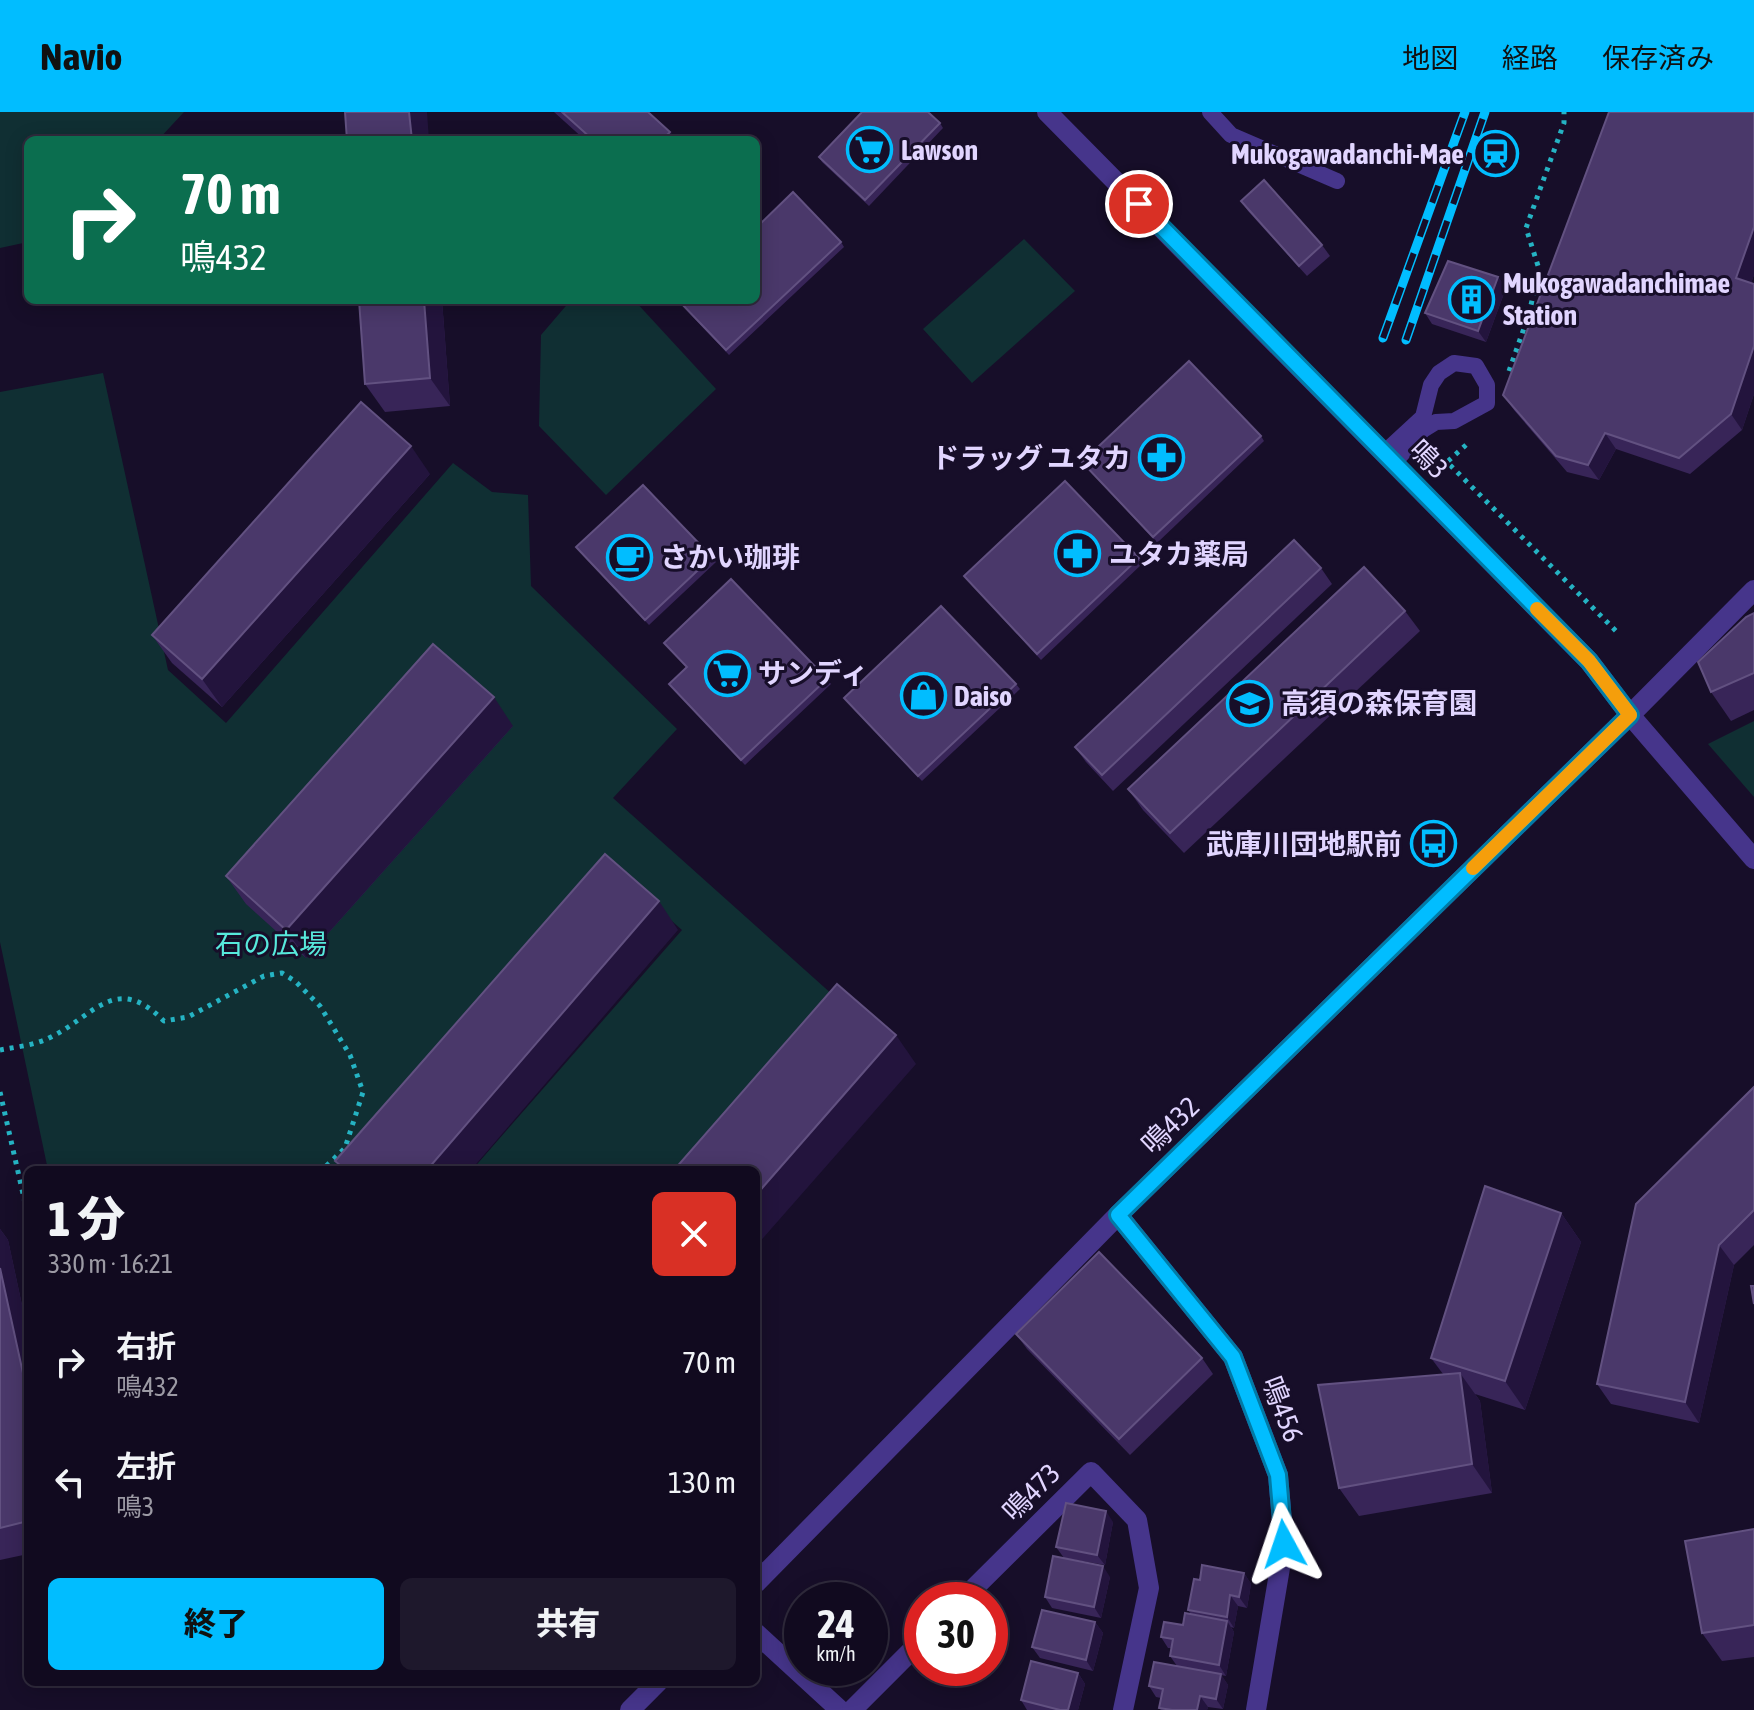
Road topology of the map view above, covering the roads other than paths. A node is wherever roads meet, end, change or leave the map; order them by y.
1 (1047, 112) edge
2 (1210, 112) edge
3 (1337, 181) dead end
4 (1389, 458) junction
5 (1754, 590) edge
6 (1630, 715) junction
7 (1754, 859) edge
8 (1118, 1215) junction
9 (760, 1579) edge
10 (980, 1582) edge
11 (760, 1637) edge
12 (904, 1658) edge
13 (654, 1686) edge
14 (630, 1710) edge
15 (840, 1710) edge
16 (852, 1710) edge
17 (1123, 1710) edge
18 (1256, 1710) edge

1 - 4 street, 鳴3
2 - 3 lane
4 - 4 lane
4 - 6 street, 鳴3
5 - 6 street, 鳴432
6 - 7 street, 鳴3
6 - 8 street, 鳴432
8 - 9 street, 鳴432
8 - 18 street, 鳴456
10 - 17 street, 鳴473
11 - 15 street
12 - 16 street
13 - 14 street

